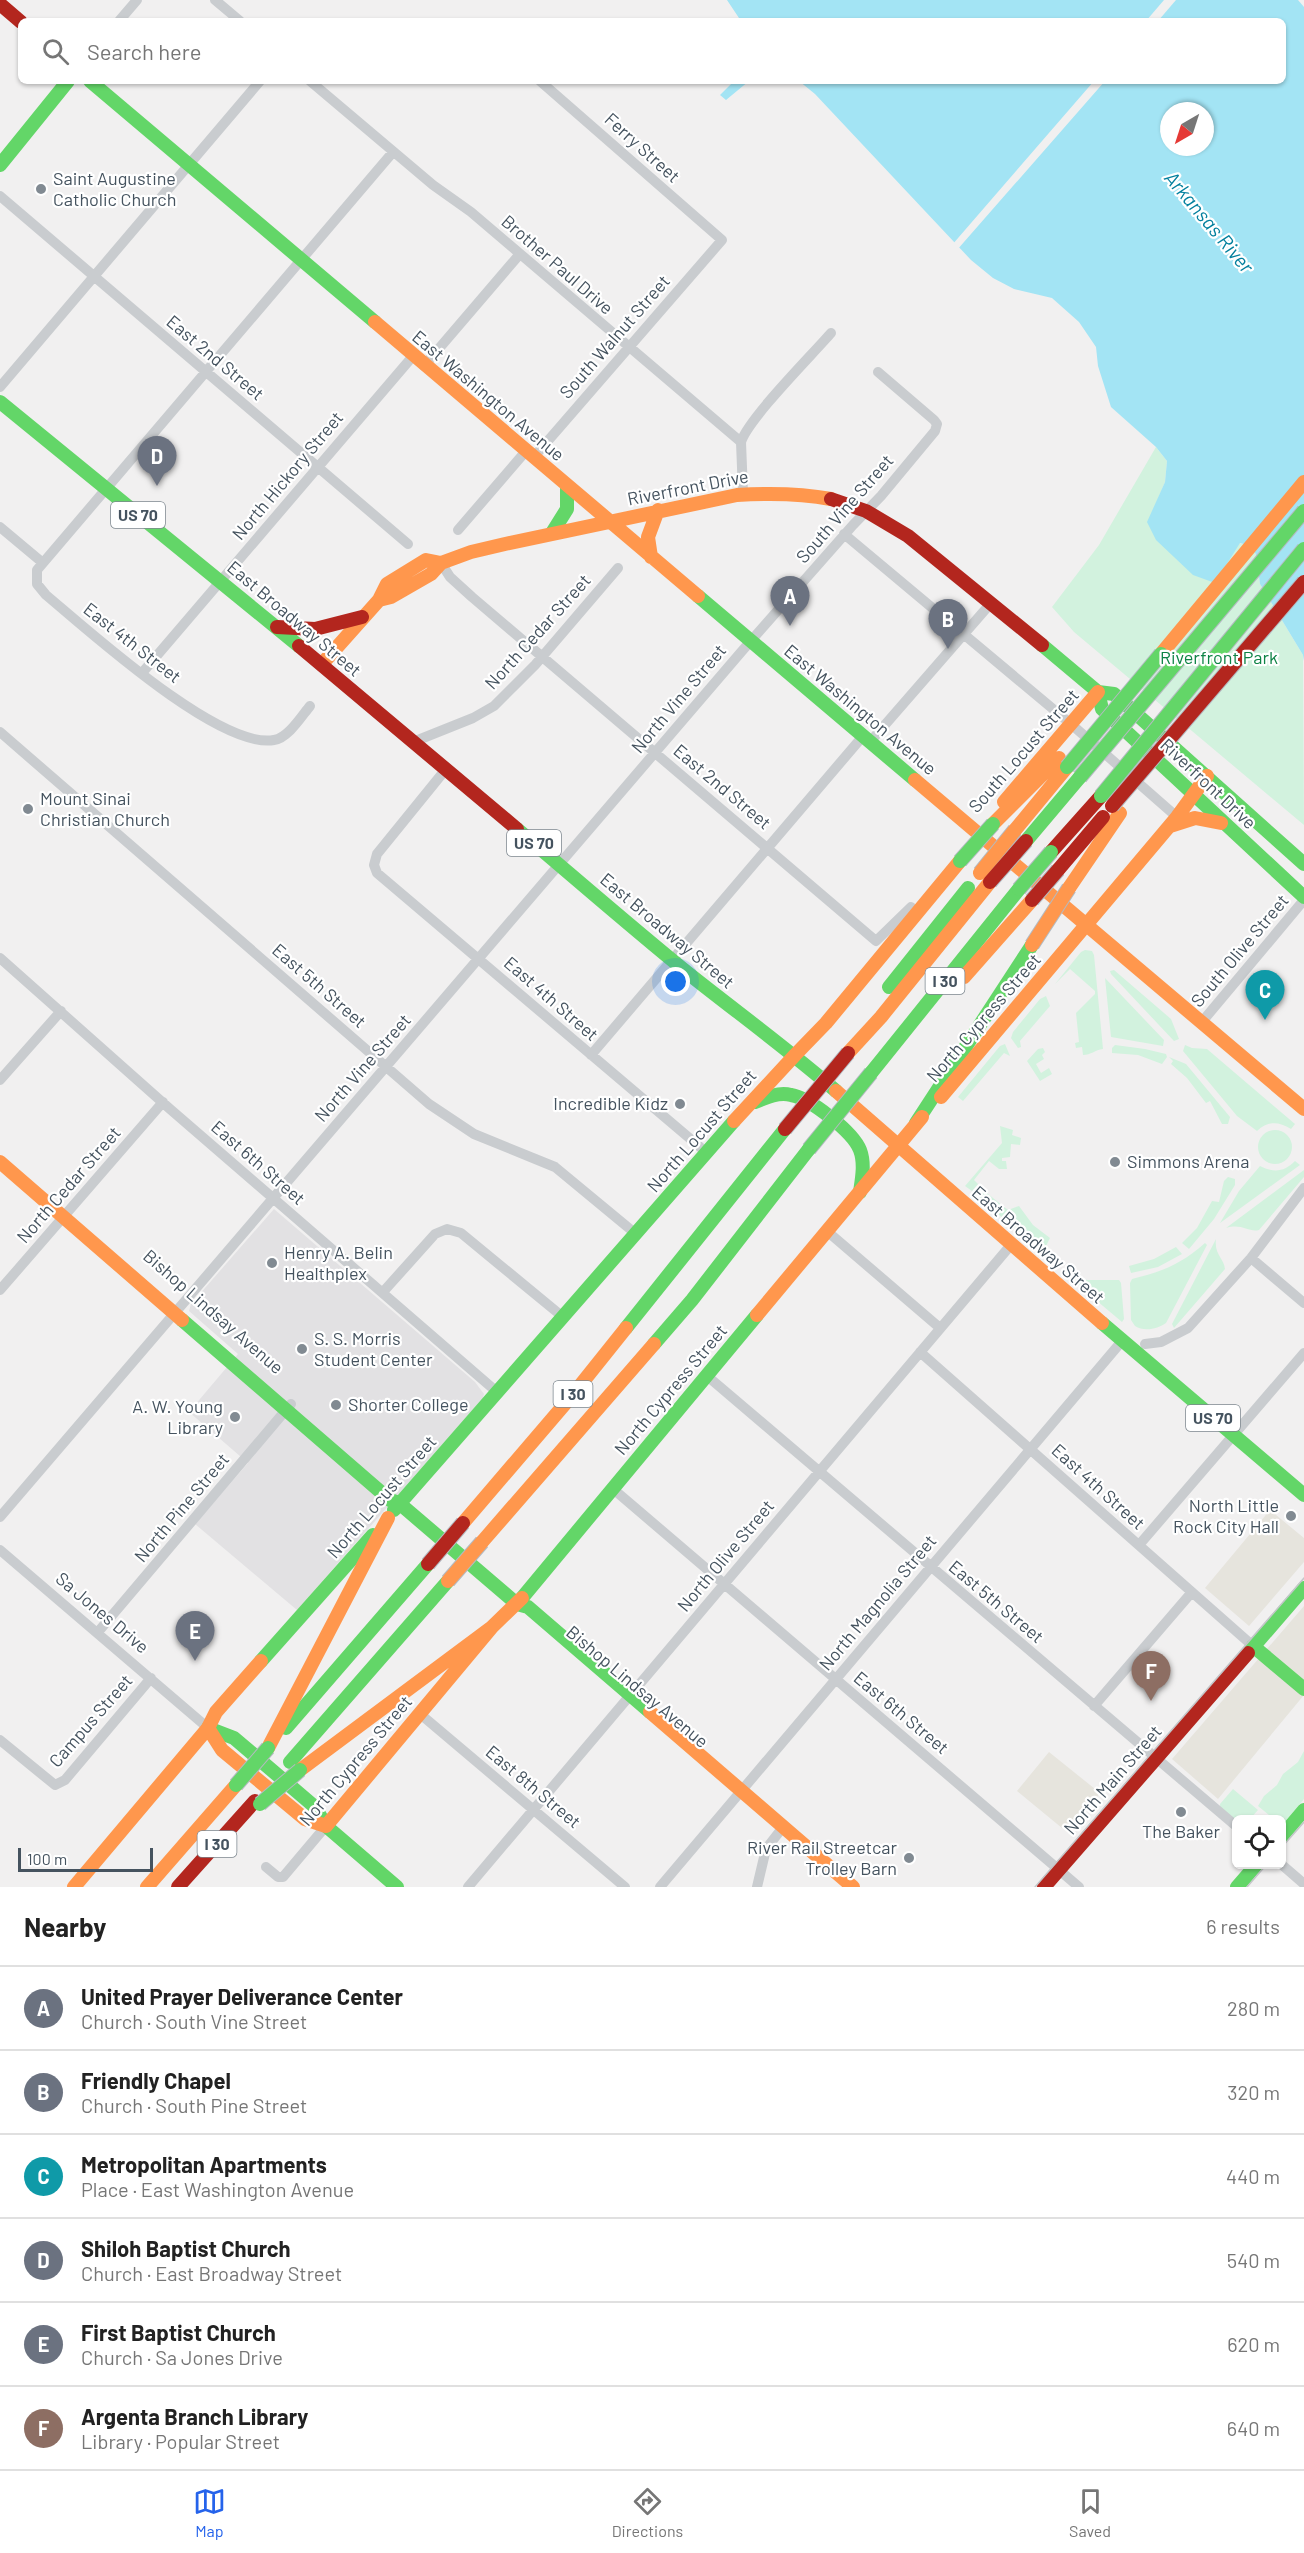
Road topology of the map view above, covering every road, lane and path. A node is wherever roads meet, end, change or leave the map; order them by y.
1 (137, 0) edge
2 (214, 0) edge
3 (0, 3) edge
4 (122, 18) edge
5 (236, 18) edge
6 (18, 19) edge
7 (66, 84) edge
8 (93, 84) edge
9 (257, 84) edge
10 (314, 84) edge
11 (543, 84) edge
12 (393, 152) junction
13 (0, 165) edge
14 (189, 166) junction
15 (0, 196) edge
16 (722, 240) joint
17 (519, 255) junction
18 (300, 261) junction
19 (94, 277) junction
20 (831, 333) dead end
21 (629, 348) junction
22 (418, 361) junction
23 (205, 371) junction
24 (878, 372) dead end
25 (0, 387) edge
26 (0, 402) edge
27 (741, 442) junction
28 (529, 454) junction
29 (317, 466) junction
30 (1304, 482) edge
31 (567, 486) junction
32 (105, 489) junction
33 (743, 493) junction
34 (658, 510) junction
35 (865, 511) junction
36 (1304, 511) edge
37 (609, 522) junction
38 (0, 527) edge
39 (458, 530) dead end
40 (552, 533) junction
41 (844, 534) junction
42 (408, 544) dead end
43 (1304, 549) edge
44 (651, 557) junction
45 (441, 562) junction
46 (43, 563) junction
47 (618, 568) dead end
48 (220, 580) junction
49 (1304, 582) edge
50 (991, 603) junction
51 (362, 617) junction
52 (277, 627) junction
53 (964, 634) junction
54 (751, 641) junction
55 (542, 656) junction
56 (322, 663) junction
57 (142, 672) junction
58 (1098, 692) junction
59 (310, 706) dead end
60 (1071, 724) junction
61 (0, 732) edge
62 (866, 739) junction
63 (413, 742) junction
64 (655, 753) junction
65 (1063, 763) junction
66 (446, 770) junction
67 (1207, 776) junction
68 (1193, 796) junction
69 (1116, 810) junction
70 (1174, 822) junction
71 (1225, 824) junction
72 (977, 832) junction
73 (768, 847) junction
74 (1304, 864) edge
75 (560, 865) junction
76 (985, 877) junction
77 (1304, 898) edge
78 (1086, 926) junction
79 (0, 958) edge
80 (480, 960) junction
81 (672, 960) junction
82 (61, 1011) junction
83 (1201, 1023) junction
84 (591, 1055) junction
85 (795, 1055) junction
86 (386, 1066) junction
87 (871, 1073) junction
88 (0, 1080) edge
89 (163, 1102) junction
90 (750, 1105) junction
91 (1304, 1109) edge
92 (916, 1123) junction
93 (898, 1145) junction
94 (0, 1151) edge
95 (707, 1153) junction
96 (0, 1162) edge
97 (1304, 1188) edge
98 (860, 1192) junction
99 (274, 1198) junction
100 (66, 1213) junction
101 (828, 1232) junction
102 (636, 1234) junction
103 (1010, 1246) junction
104 (1251, 1258) junction
105 (0, 1290) edge
106 (383, 1292) junction
107 (1304, 1303) edge
108 (178, 1311) junction
109 (563, 1317) junction
110 (940, 1328) junction
111 (1122, 1341) junction
112 (1145, 1344) dead end
113 (920, 1352) junction
114 (1304, 1353) edge
115 (706, 1375) junction
116 (497, 1392) junction
117 (289, 1407) junction
118 (1235, 1436) junction
119 (1030, 1449) junction
120 (819, 1472) junction
121 (612, 1488) junction
122 (1304, 1495) edge
123 (399, 1503) junction
124 (0, 1517) edge
125 (388, 1518) junction
126 (1139, 1545) junction
127 (0, 1550) edge
128 (930, 1568) junction
129 (724, 1584) junction
130 (1304, 1588) edge
131 (1192, 1592) junction
132 (517, 1604) junction
133 (492, 1627) junction
134 (98, 1632) junction
135 (1253, 1646) junction
136 (151, 1678) junction
137 (836, 1680) junction
138 (1304, 1689) edge
139 (628, 1698) junction
140 (1094, 1706) junction
141 (419, 1713) junction
142 (208, 1728) junction
143 (0, 1740) edge
144 (268, 1748) junction
145 (1156, 1758) junction
146 (295, 1766) junction
147 (741, 1792) junction
148 (534, 1810) junction
149 (1304, 1810) edge
150 (1232, 1823) edge
151 (326, 1826) junction
152 (783, 1827) junction
153 (1286, 1830) edge
154 (266, 1867) dead end
155 (1286, 1868) edge
156 (1253, 1869) edge
157 (1059, 1870) junction
158 (1304, 1884) edge
159 (74, 1887) edge
160 (147, 1887) edge
161 (178, 1887) edge
162 (398, 1887) edge
163 (468, 1887) edge
164 (625, 1887) edge
165 (660, 1887) edge
166 (757, 1887) edge
167 (853, 1887) edge
168 (1044, 1887) edge
169 (1079, 1887) edge
170 (1237, 1887) edge

1 - 4 street
2 - 5 street
3 - 6 main road
7 - 13 main road
8 - 14 main road, East Washington Avenue
9 - 14 street
10 - 12 street, Brother Paul Drive
11 - 16 street, Ferry Street
12 - 17 street, Brother Paul Drive
12 - 18 street
14 - 18 main road, East Washington Avenue
14 - 19 street
15 - 19 street, East 2nd Street
16 - 21 street, South Walnut Street
17 - 21 street, Brother Paul Drive
17 - 22 street, North Hickory Street
18 - 22 main road, East Washington Avenue
18 - 23 street
19 - 23 street, East 2nd Street
19 - 25 street
20 - 27 street
21 - 27 street, Brother Paul Drive
21 - 28 street, South Walnut Street
22 - 28 main road, East Washington Avenue
22 - 29 street, North Hickory Street
23 - 29 street, East 2nd Street
23 - 32 street
24 - 35 street, South Vine Street
26 - 32 main road, East Broadway Street / US 70
27 - 33 street
28 - 31 main road, East Washington Avenue
28 - 39 street, South Walnut Street
29 - 42 street, East 2nd Street
29 - 48 street, North Hickory Street
30 - 65 main road, bridge
31 - 37 main road, East Washington Avenue
31 - 40 main road
32 - 46 street
32 - 48 main road, East Broadway Street / US 70
33 - 34 main road, Riverfront Drive
33 - 35 main road, Riverfront Drive
34 - 37 main road, Riverfront Drive
34 - 44 main road
35 - 41 street, South Vine Street
35 - 50 main road, Riverfront Drive
36 - 76 main road, I 30, bridge
37 - 40 main road, Riverfront Drive
37 - 44 main road, East Washington Avenue
38 - 46 street
40 - 45 main road, Riverfront Drive
41 - 53 street
41 - 54 street, South Vine Street
43 - 87 main road, I 30, bridge
44 - 54 main road, East Washington Avenue
45 - 51 main road, Riverfront Drive
45 - 55 street, East 2nd Street
46 - 57 street, East 4th Street
47 - 55 street, North Cedar Street
48 - 52 main road, East Broadway Street / US 70
48 - 57 street, North Hickory Street
49 - 69 main road, bridge
50 - 53 street
50 - 58 main road, Riverfront Drive
51 - 52 main road
51 - 56 main road, Riverfront Drive
52 - 56 main road, East Broadway Street / US 70
53 - 60 street
53 - 62 street
54 - 62 main road, East Washington Avenue
54 - 64 street, North Vine Street
55 - 63 street, North Cedar Street
55 - 64 street, East 2nd Street
56 - 63 main road, East Broadway Street / US 70
57 - 59 street, East 4th Street
58 - 60 main road, South Locust Street
58 - 67 main road, Riverfront Drive
58 - 68 main road, Riverfront Drive
60 - 70 street
60 - 72 main road, South Locust Street
61 - 86 street, East 5th Street
62 - 72 main road, East Washington Avenue
62 - 73 street
63 - 66 main road, East Broadway Street / US 70
64 - 73 street, East 2nd Street
64 - 75 street, North Vine Street
65 - 76 main road, bridge
65 - 85 main road, North Locust Street, bridge
66 - 75 main road, East Broadway Street / US 70
66 - 80 street, East 4th Street
67 - 68 main road, North Cypress Street
67 - 74 main road, Riverfront Drive
68 - 70 main road, North Cypress Street
68 - 71 main road, Riverfront Drive
69 - 87 main road, bridge
69 - 92 main road, bridge
70 - 71 main road
70 - 78 main road, North Cypress Street
71 - 77 main road, Riverfront Drive
72 - 73 street, East 2nd Street
72 - 78 main road, East Washington Avenue
73 - 81 street
75 - 80 street, North Vine Street
75 - 81 main road, East Broadway Street / US 70
76 - 144 main road, I 30, bridge
77 - 83 street, South Olive Street
78 - 83 main road, East Washington Avenue
78 - 92 main road, North Cypress Street
79 - 82 street, East 6th Street
80 - 84 street, East 4th Street
80 - 86 street, North Vine Street
81 - 84 street
81 - 85 main road, East Broadway Street / US 70
82 - 88 street
82 - 89 street, East 6th Street
83 - 91 main road, East Washington Avenue
84 - 95 street, East 4th Street
85 - 90 main road, North Locust Street
85 - 93 main road, East Broadway Street / US 70
86 - 99 street, North Vine Street
86 - 102 street, East 5th Street
87 - 146 main road, I 30, bridge
89 - 99 street, East 6th Street
89 - 100 street, North Cedar Street
90 - 95 main road, North Locust Street
90 - 98 main road
92 - 93 main road, North Cypress Street
93 - 98 main road, North Cypress Street
93 - 103 main road, East Broadway Street / US 70
94 - 100 main road, Bishop Lindsay Avenue
95 - 102 main road, North Locust Street
96 - 100 main road, Bishop Lindsay Avenue
97 - 104 street
98 - 101 main road, North Cypress Street
99 - 106 street, East 6th Street
99 - 108 street, North Vine Street
100 - 105 street, North Cedar Street
100 - 108 main road, Bishop Lindsay Avenue
101 - 110 street
101 - 115 main road, North Cypress Street
102 - 109 main road, North Locust Street
103 - 110 street, North Olive Street
103 - 111 main road, East Broadway Street / US 70
104 - 107 street
104 - 112 street
106 - 109 street
106 - 116 street, East 6th Street
108 - 117 main road, Bishop Lindsay Avenue
108 - 124 street, North Vine Street
109 - 116 main road, North Locust Street
110 - 113 street, North Olive Street
111 - 118 main road, East Broadway Street / US 70
111 - 119 street, North Magnolia Street
113 - 119 street, East 4th Street
113 - 120 street, North Olive Street
114 - 118 street
115 - 120 street, East 5th Street
115 - 121 main road, North Cypress Street
116 - 123 main road, North Locust Street
117 - 123 main road, Bishop Lindsay Avenue
117 - 134 street, North Pine Street
118 - 122 main road, East Broadway Street / US 70
118 - 126 street
119 - 126 street, East 4th Street
119 - 128 street, North Magnolia Street
120 - 128 street, East 5th Street
120 - 129 street, North Olive Street
121 - 129 street, East 6th Street
121 - 132 main road, North Cypress Street
123 - 125 main road, North Locust Street
123 - 132 main road, Bishop Lindsay Avenue
125 - 142 main road, North Locust Street
125 - 144 main road
126 - 131 street, East 4th Street
127 - 134 street, Sa Jones Drive
128 - 137 street, North Magnolia Street
128 - 140 street, East 5th Street
129 - 137 street, East 6th Street
129 - 139 street, North Olive Street
130 - 135 main road, North Main Street
131 - 135 street, East 4th Street
131 - 140 street
132 - 133 main road, North Cypress Street
132 - 139 main road, Bishop Lindsay Avenue
133 - 141 main road, North Cypress Street
133 - 146 main road
134 - 136 street, Sa Jones Drive
135 - 138 main road
135 - 145 main road, North Main Street
136 - 142 street, Sa Jones Drive
136 - 143 street, Campus Street
137 - 147 street, North Magnolia Street
137 - 157 street, East 6th Street
139 - 147 main road, Bishop Lindsay Avenue
139 - 148 street, North Olive Street
140 - 145 street, East 5th Street
141 - 148 street, East 8th Street
141 - 151 main road, North Cypress Street
142 - 151 main road, Sa Jones Drive
142 - 159 main road, North Locust Street
144 - 160 main road, I 30, bridge
145 - 150 street, East 5th Street
145 - 157 main road, North Main Street
146 - 161 main road, I 30, bridge
147 - 152 main road, Bishop Lindsay Avenue
147 - 165 street, North Magnolia Street
148 - 163 street, North Olive Street
148 - 164 street, East 8th Street
149 - 153 main road
151 - 154 street, North Cypress Street
151 - 162 main road, Sa Jones Drive
152 - 166 street
152 - 167 main road, Bishop Lindsay Avenue
155 - 158 street
156 - 170 main road
157 - 168 main road, North Main Street
157 - 169 street, East 6th Street

